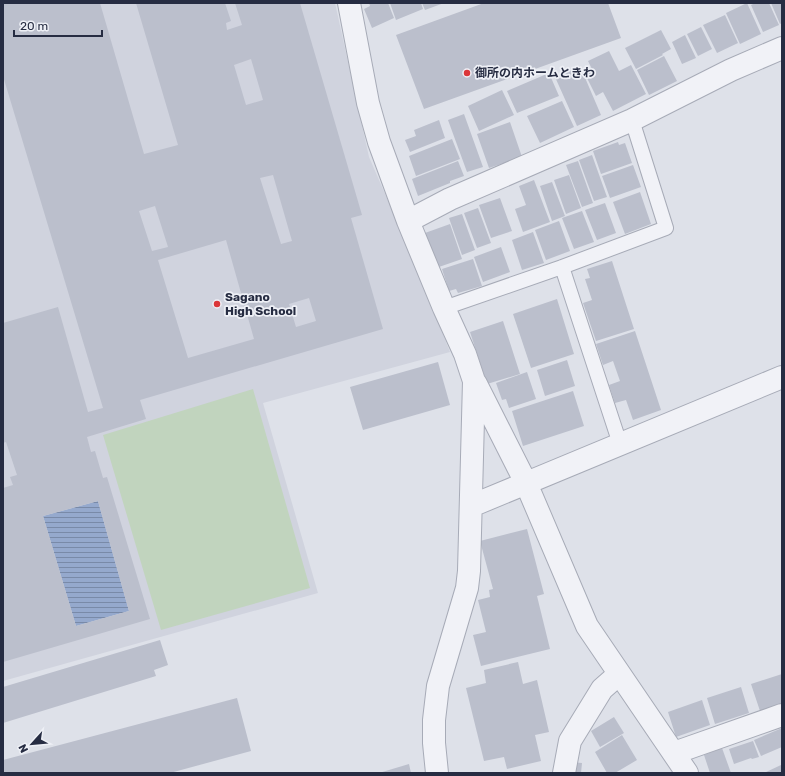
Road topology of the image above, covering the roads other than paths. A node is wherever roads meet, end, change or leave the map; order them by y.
1 (349, 3) edge
2 (782, 48) edge
3 (632, 120) junction
4 (408, 221) junction
5 (562, 267) junction
6 (444, 308) junction
7 (782, 377) edge
8 (474, 381) junction
9 (620, 444) junction
10 (526, 483) junction
11 (470, 506) junction
12 (619, 674) junction
13 (782, 715) edge
14 (674, 753) junction
15 (437, 773) edge
16 (564, 773) edge
17 (687, 773) edge

1 - 4 street
2 - 3 street
3 - 4 street
3 - 5 lane
4 - 6 street
5 - 6 lane
5 - 9 lane
6 - 8 street
7 - 9 street
8 - 10 street
8 - 11 street
9 - 10 street
10 - 11 street
10 - 12 street
11 - 15 street
12 - 14 street
12 - 16 street
13 - 14 street
14 - 17 street

